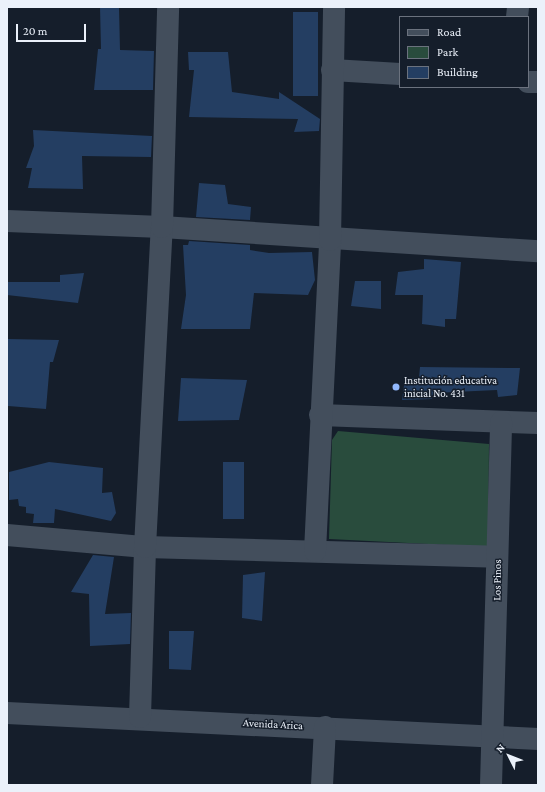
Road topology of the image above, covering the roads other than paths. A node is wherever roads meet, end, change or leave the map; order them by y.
1 (168, 7) edge
2 (334, 7) edge
3 (332, 70) junction
4 (399, 74) edge
5 (7, 221) edge
6 (162, 227) junction
7 (330, 240) junction
8 (538, 251) edge
9 (320, 415) junction
10 (501, 422) junction
11 (538, 423) edge
12 (7, 535) edge
13 (145, 547) junction
14 (315, 551) junction
15 (497, 557) junction
16 (7, 713) edge
17 (140, 717) junction
18 (325, 727) junction
19 (493, 737) junction
20 (538, 739) edge
21 (322, 785) edge
22 (491, 785) edge

1 - 6 street
2 - 3 street
3 - 4 street
3 - 7 street
5 - 6 street
6 - 7 street
6 - 13 street
7 - 8 street
7 - 9 street
9 - 10 street
9 - 14 street
10 - 11 street
10 - 15 street, Los Pinos
12 - 13 street
13 - 14 street
13 - 17 street
14 - 15 street
15 - 19 street, Los Pinos
16 - 17 street, Avenida Arica
17 - 18 street, Avenida Arica
18 - 19 street, Avenida Arica
18 - 21 street
19 - 20 street, Avenida Arica
19 - 22 street, Los Pinos

